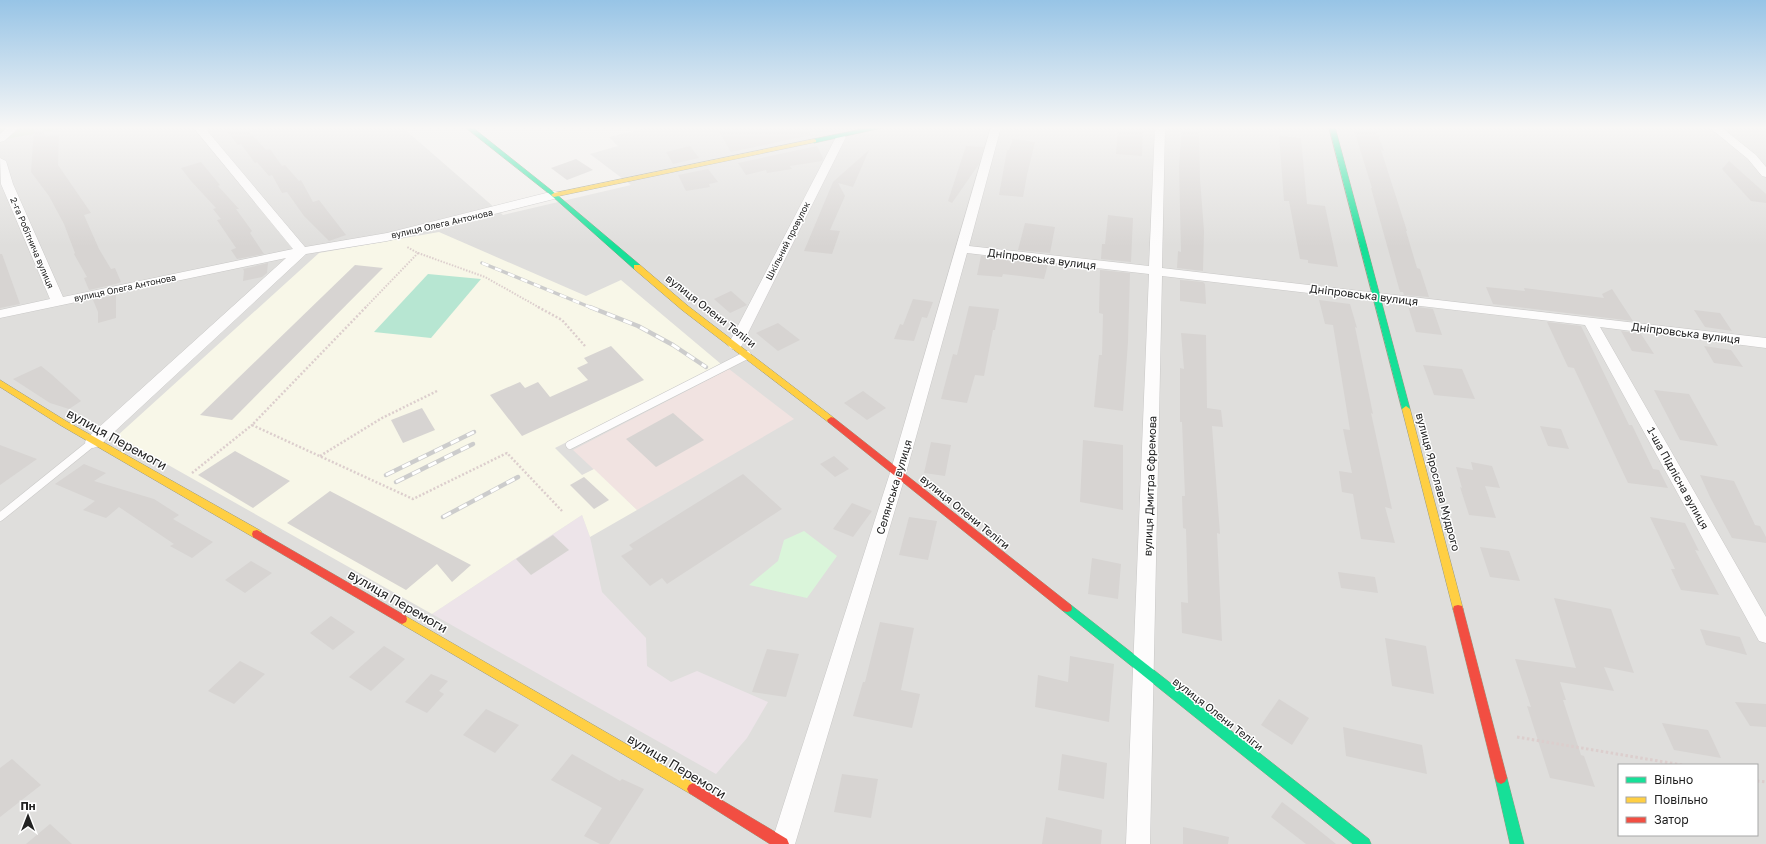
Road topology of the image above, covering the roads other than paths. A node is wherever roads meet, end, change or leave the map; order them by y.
1 (2, 166) edge
2 (233, 166) edge
3 (518, 166) edge
4 (696, 166) edge
5 (826, 166) edge
6 (985, 166) edge
7 (1159, 166) edge
8 (1342, 166) edge
9 (554, 195) junction
10 (962, 249) junction
11 (302, 251) junction
12 (1156, 272) junction
13 (1377, 296) junction
14 (58, 302) junction
15 (0, 314) edge
16 (1590, 322) junction
17 (1766, 343) edge
18 (735, 345) junction
19 (747, 354) junction
20 (0, 383) edge
21 (93, 442) junction
22 (570, 446) dead end
23 (898, 473) junction
24 (0, 517) edge
25 (1766, 635) edge
26 (1144, 670) junction
27 (783, 844) edge
28 (1138, 844) edge
29 (1364, 844) edge
30 (1517, 844) edge

1 - 14 street, 2-га Робітнича вулиця
2 - 11 street
3 - 9 street, вулиця Олени Теліги
4 - 9 street, вулиця Олега Антонова
5 - 18 street, Шкільний провулок
6 - 10 street, Селянська вулиця
7 - 12 street, вулиця Дмитра Єфремова
8 - 13 street, вулиця Ярослава Мудрого
9 - 11 street, вулиця Олега Антонова
9 - 18 street, вулиця Олени Теліги
10 - 12 street, Дніпровська вулиця
10 - 23 street, Селянська вулиця
11 - 14 street, вулиця Олега Антонова
11 - 21 street
12 - 13 street, Дніпровська вулиця
12 - 26 street, вулиця Дмитра Єфремова
13 - 16 street, Дніпровська вулиця
13 - 30 street, вулиця Ярослава Мудрого
14 - 15 street, вулиця Олега Антонова
16 - 17 street, Дніпровська вулиця
16 - 25 street, 1-ша Підлісна вулиця
18 - 19 street, вулиця Олени Теліги
19 - 22 lane
19 - 23 street, вулиця Олени Теліги
20 - 21 street, вулиця Перемоги
21 - 24 lane
21 - 27 street, вулиця Перемоги
23 - 26 street, вулиця Олени Теліги
23 - 27 street, Селянська вулиця
26 - 28 street, вулиця Дмитра Єфремова
26 - 29 street, вулиця Олени Теліги

